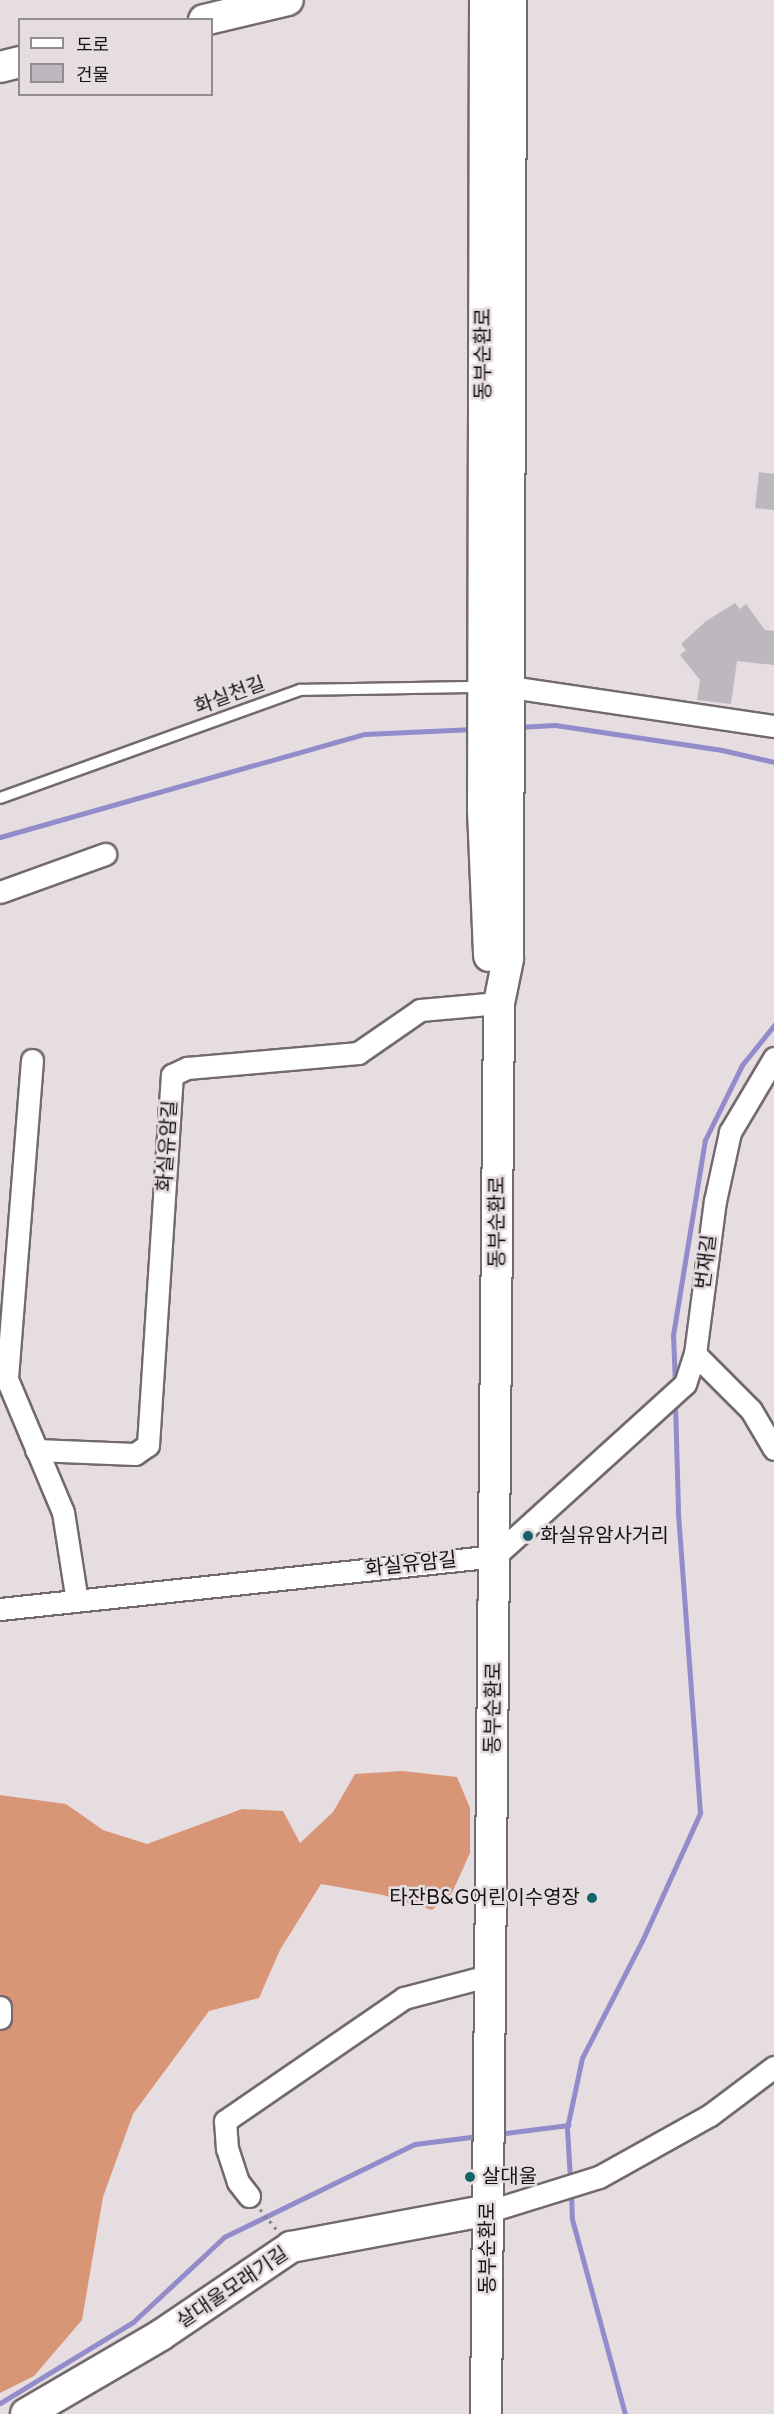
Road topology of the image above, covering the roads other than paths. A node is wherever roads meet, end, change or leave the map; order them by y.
1 (288, 0) edge
2 (485, 0) edge
3 (511, 0) edge
4 (212, 18) edge
5 (18, 62) edge
6 (0, 67) edge
7 (497, 698) junction
8 (774, 726) edge
9 (0, 798) edge
10 (105, 854) dead end
11 (0, 892) edge
12 (499, 1003) junction
13 (774, 1058) edge
14 (32, 1060) dead end
15 (694, 1354) junction
16 (774, 1449) edge
17 (36, 1450) junction
18 (495, 1556) junction
19 (77, 1601) junction
20 (0, 1610) edge
21 (491, 1975) junction
22 (0, 2007) edge
23 (0, 2018) edge
24 (774, 2067) edge
25 (249, 2196) road end
26 (492, 2209) junction
27 (31, 2413) edge
28 (486, 2414) edge

1 - 4 street
2 - 7 street, 동부순환로
3 - 7 street, 동부순환로
5 - 6 street
7 - 8 street
7 - 9 lane, 화실천길
7 - 12 street, 동부순환로
10 - 11 street
12 - 17 street, 화실유암길
12 - 18 street, 동부순환로
13 - 15 street, 번재길
14 - 17 street
15 - 16 street
15 - 18 street, 번재길
17 - 19 street
18 - 19 street, 화실유암길
18 - 21 street, 동부순환로
19 - 20 street, 화실유암길
21 - 25 street
21 - 26 street, 동부순환로
22 - 23 street
24 - 26 street
26 - 27 street, 살대울모래기길
26 - 28 street, 동부순환로

